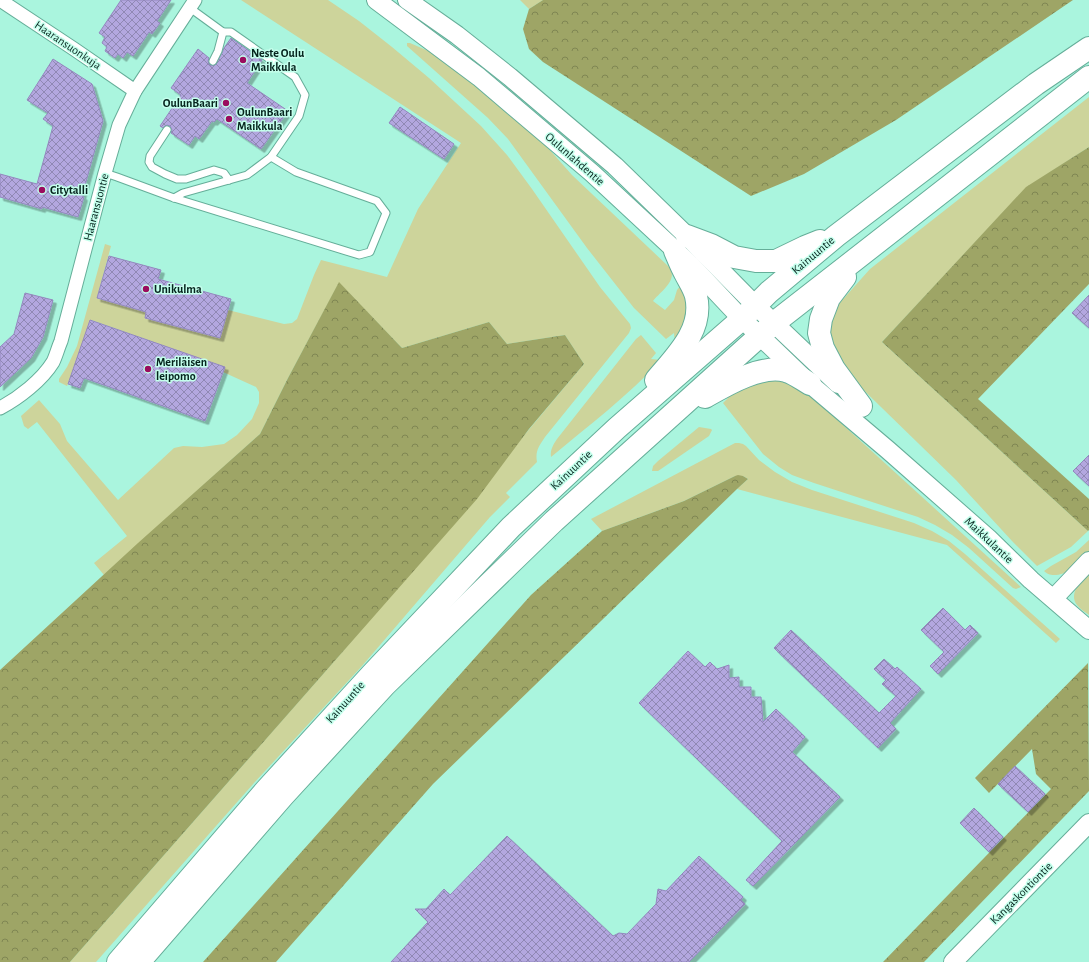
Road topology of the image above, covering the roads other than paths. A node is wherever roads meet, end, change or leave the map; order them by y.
1 (0, 0) edge
2 (376, 0) edge
3 (407, 0) edge
4 (193, 4) edge
5 (223, 32) junction
6 (1089, 48) edge
7 (213, 60) dead end
8 (1089, 77) edge
9 (135, 91) junction
10 (167, 130) dead end
11 (271, 157) junction
12 (105, 173) junction
13 (229, 180) junction
14 (174, 198) junction
15 (836, 236) junction
16 (681, 243) junction
17 (861, 254) junction
18 (749, 312) junction
19 (767, 329) junction
20 (810, 384) junction
21 (861, 406) junction
22 (0, 408) edge
23 (672, 415) junction
24 (617, 428) junction
25 (888, 450) junction
26 (1089, 561) edge
27 (1054, 598) junction
28 (1089, 630) edge
29 (1089, 823) edge
30 (118, 962) edge
31 (139, 962) edge
32 (953, 962) edge

1 - 9 street, Haaransuonkuja
2 - 16 main road, Oulunlahdentie
3 - 16 main road, Oulunlahdentie
4 - 5 lane
4 - 9 street, Haaransuontie
5 - 7 lane
5 - 11 lane
6 - 15 highway, Kainuuntie
8 - 17 highway, Kainuuntie
9 - 12 street, Haaransuontie
10 - 13 lane
11 - 13 lane
11 - 14 lane
12 - 14 lane
12 - 22 street, Haaransuontie
13 - 14 lane
15 - 16 highway
15 - 18 highway, Kainuuntie
16 - 18 main road, Oulunlahdentie
16 - 24 highway
17 - 19 highway, Kainuuntie
17 - 21 highway
18 - 19 main road, Oulunlahdentie
18 - 24 highway, Kainuuntie
19 - 20 main road, Maikkulantie
19 - 21 main road, Maikkulantie
19 - 23 highway, Kainuuntie
20 - 23 highway
20 - 25 main road, Maikkulantie
21 - 25 main road, Maikkulantie
23 - 31 highway, Kainuuntie
24 - 30 highway, Kainuuntie
25 - 27 main road, Maikkulantie
26 - 27 main road
27 - 28 main road, Maikkulantie
29 - 32 main road, Kangaskontiontie

